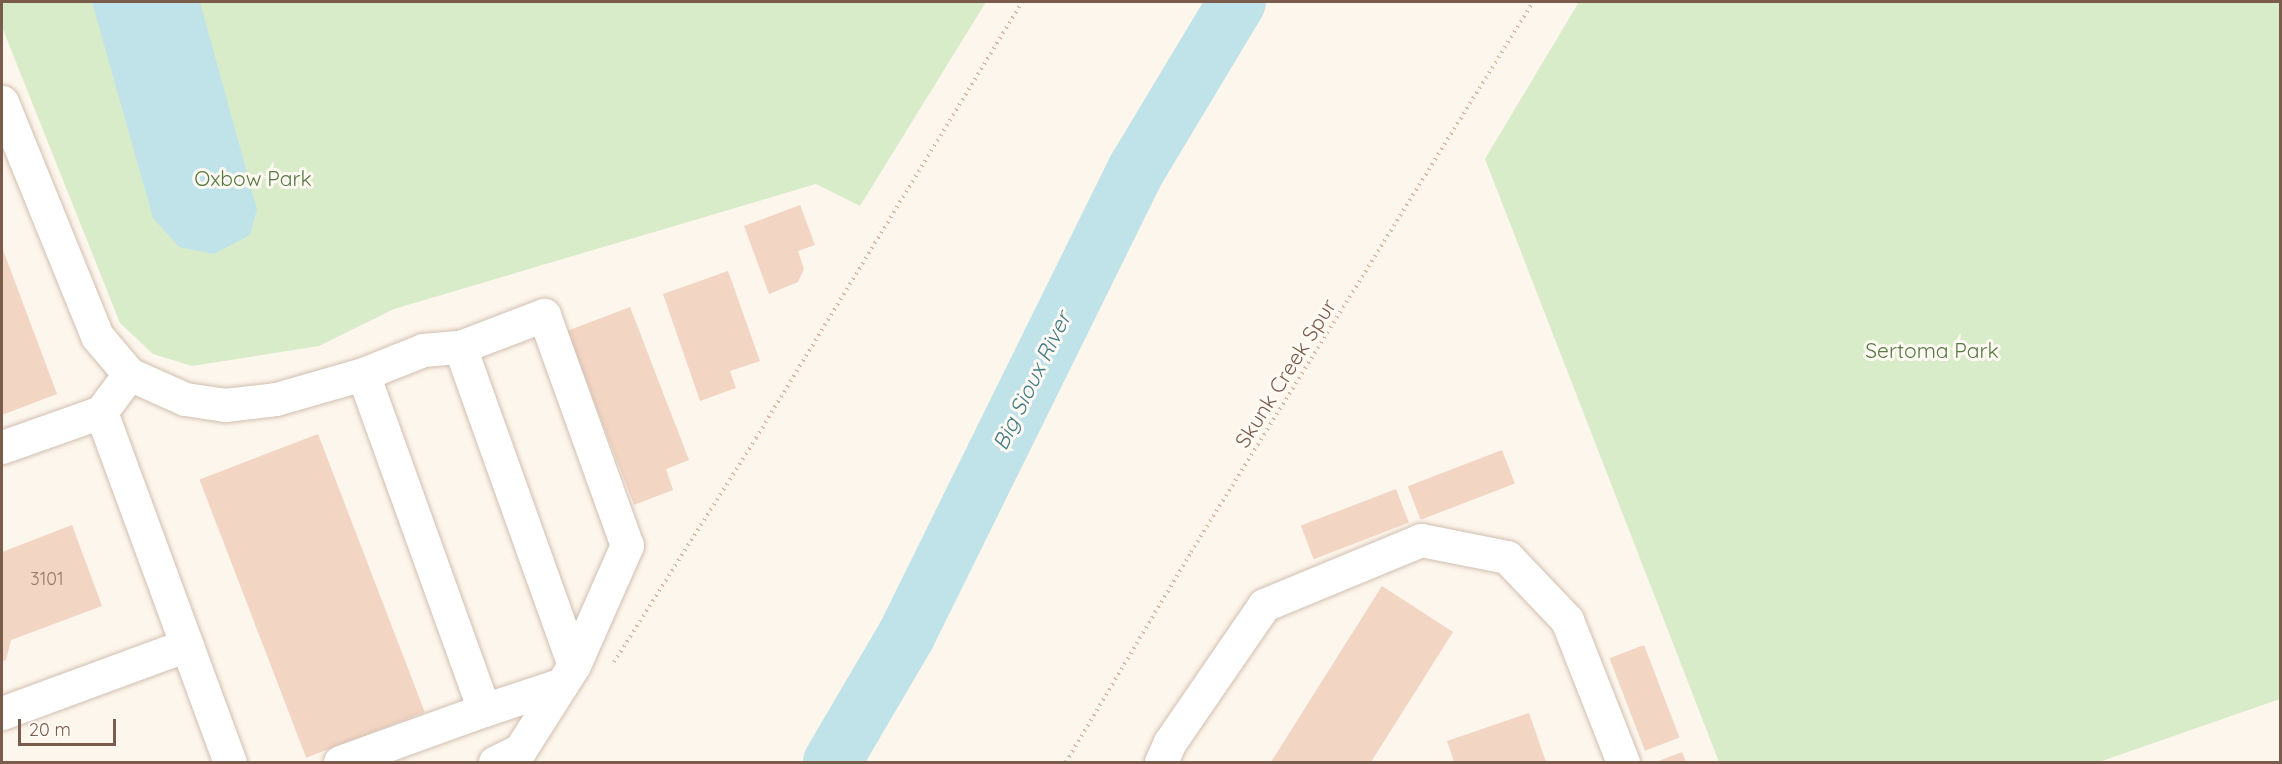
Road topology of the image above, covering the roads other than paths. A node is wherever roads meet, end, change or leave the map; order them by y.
1 (2, 102) edge
2 (459, 347) junction
3 (129, 374) junction
4 (363, 374) junction
5 (101, 412) junction
6 (2, 447) edge
7 (187, 645) junction
8 (568, 674) junction
9 (484, 710) junction
10 (2, 713) edge
11 (230, 762) edge
12 (340, 762) edge
13 (495, 762) edge
14 (1161, 762) edge
15 (1623, 762) edge

1 - 3 street
2 - 4 street
2 - 8 street
2 - 8 street
3 - 4 street
3 - 5 street
4 - 9 street
5 - 6 street
5 - 7 street
7 - 10 street
7 - 11 street
8 - 9 street
8 - 13 street
9 - 12 street
14 - 15 street

